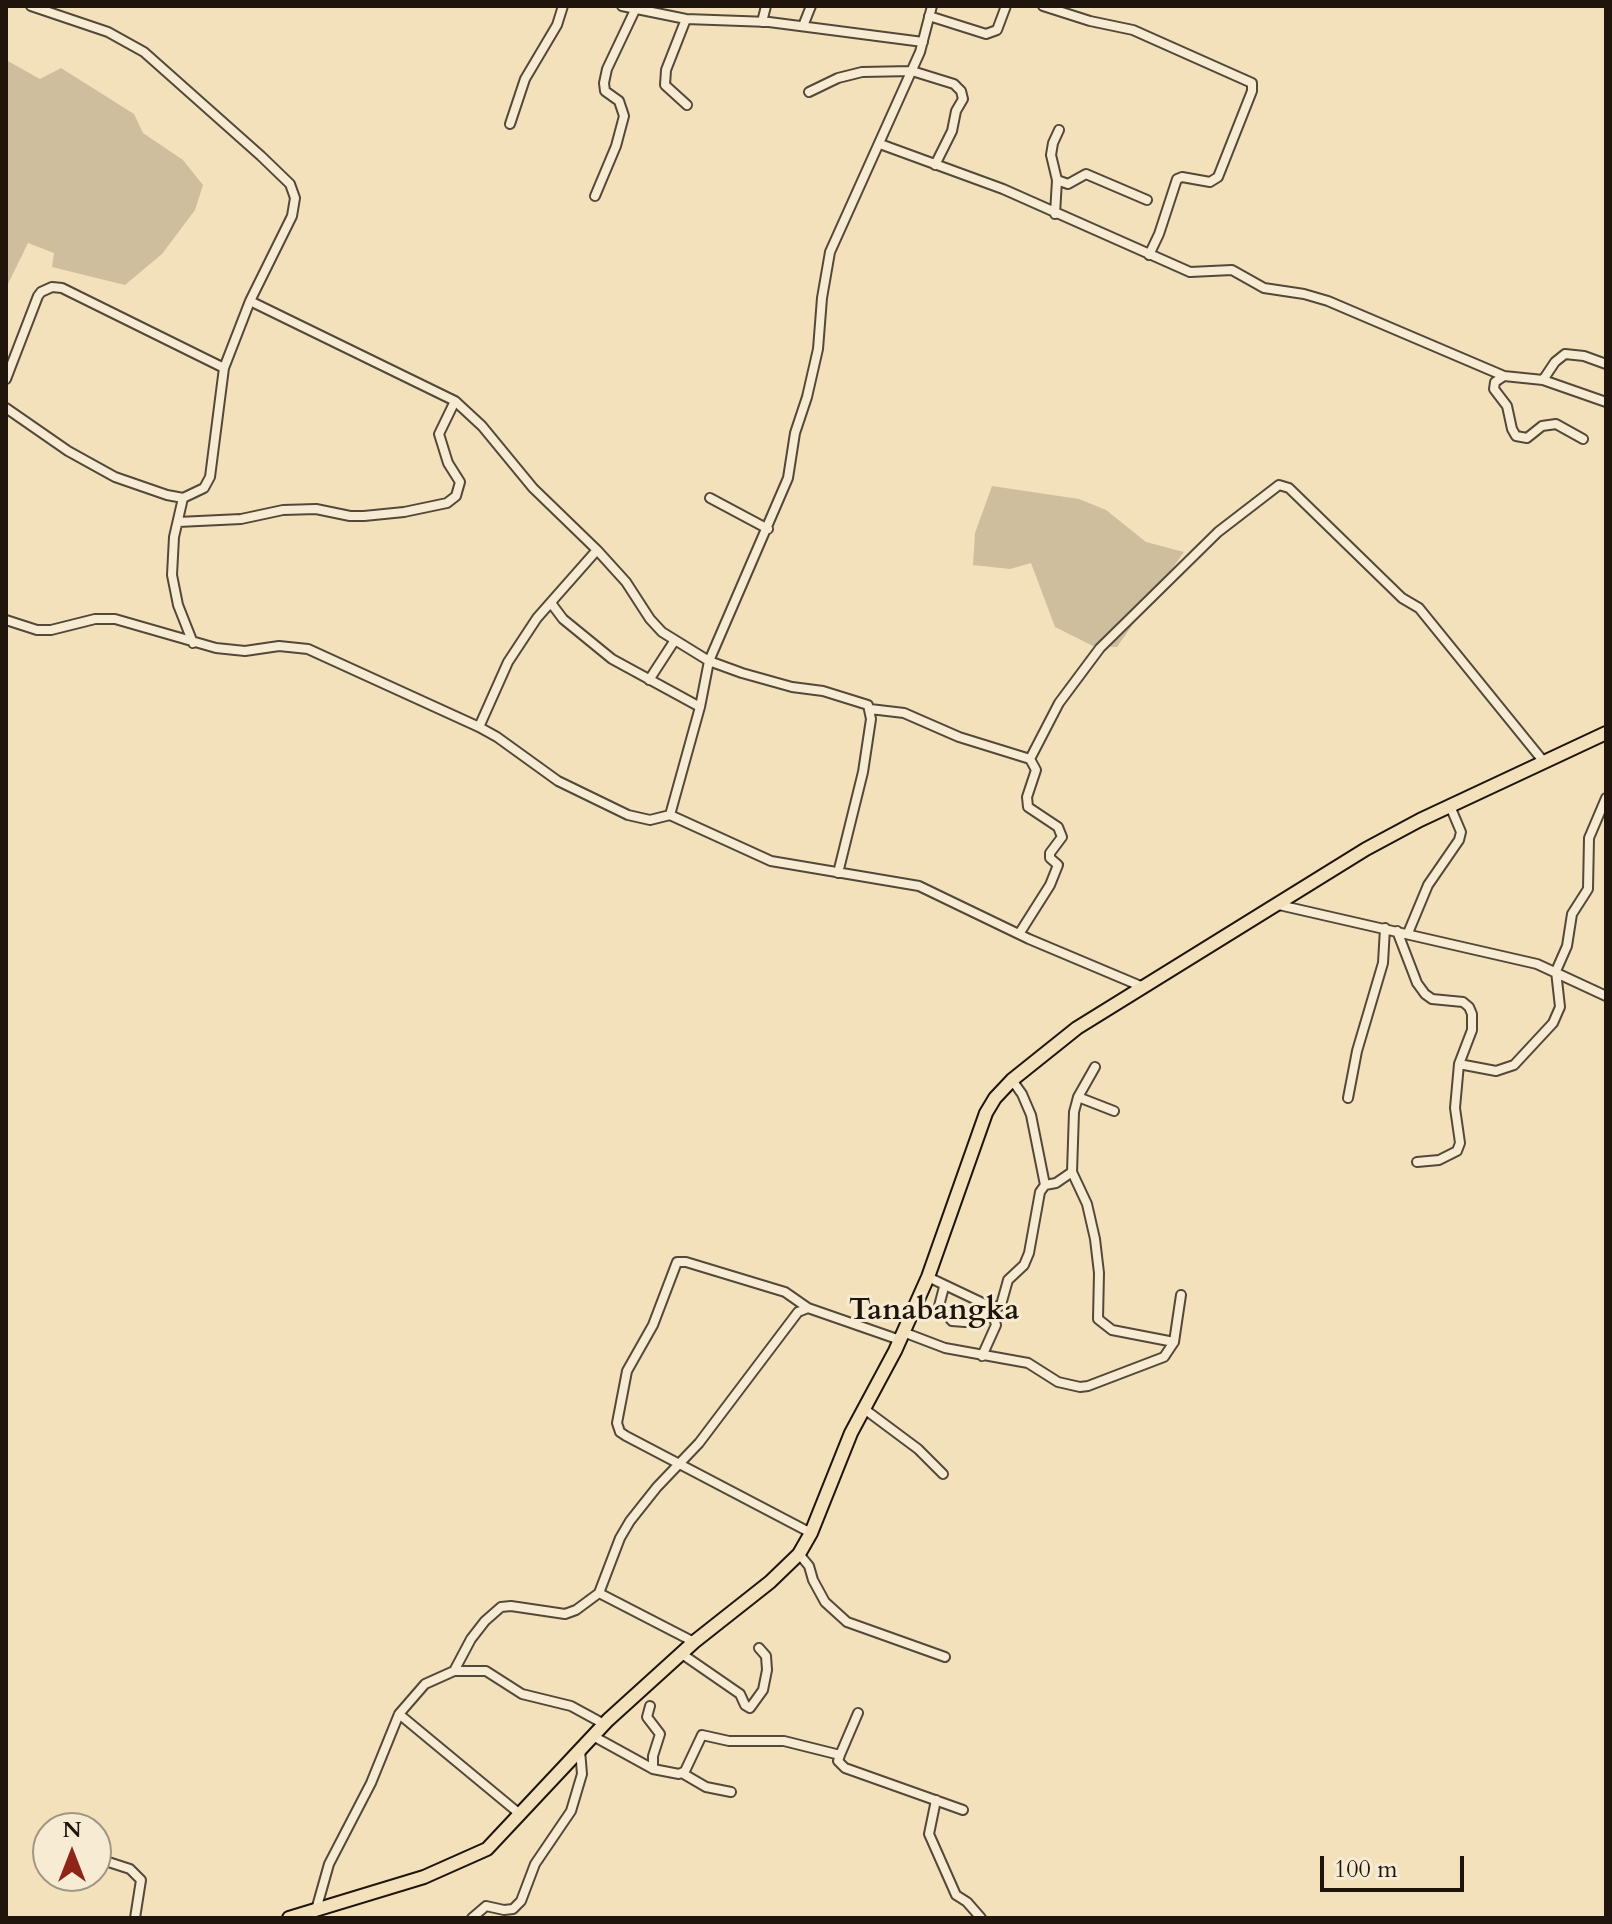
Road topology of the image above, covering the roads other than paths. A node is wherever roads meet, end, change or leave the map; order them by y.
1 (31, 6) edge
2 (563, 6) edge
3 (622, 6) edge
4 (766, 6) edge
5 (811, 6) edge
6 (932, 6) edge
7 (1006, 6) edge
8 (1043, 6) edge
9 (635, 10) junction
10 (929, 16) junction
11 (686, 19) junction
12 (762, 22) junction
13 (803, 26) junction
14 (923, 42) junction
15 (912, 71) junction
16 (809, 92) dead end
17 (687, 105) dead end
18 (510, 124) dead end
19 (1059, 130) dead end
20 (880, 144) junction
21 (935, 165) junction
22 (1057, 180) junction
23 (595, 196) dead end
24 (1147, 200) dead end
25 (1055, 214) junction
26 (1149, 255) junction
27 (250, 301) junction
28 (1606, 364) edge
29 (224, 368) junction
30 (1504, 376) junction
31 (6, 379) edge
32 (1543, 380) junction
33 (455, 401) junction
34 (1606, 402) edge
35 (6, 408) edge
36 (1583, 439) dead end
37 (183, 498) junction
38 (710, 498) dead end
39 (178, 522) junction
40 (768, 529) junction
41 (597, 550) junction
42 (551, 603) junction
43 (6, 620) edge
44 (675, 640) junction
45 (193, 643) junction
46 (709, 661) junction
47 (649, 680) junction
48 (700, 707) junction
49 (870, 709) junction
50 (479, 727) junction
51 (1606, 733) edge
52 (1030, 759) junction
53 (1544, 762) junction
54 (1606, 798) edge
55 (1450, 806) junction
56 (670, 815) junction
57 (838, 873) junction
58 (1279, 905) junction
59 (1385, 928) junction
60 (1397, 931) junction
61 (1408, 933) junction
62 (1019, 934) junction
63 (1556, 971) junction
64 (1143, 987) junction
65 (1606, 996) edge
66 (1459, 1064) junction
67 (1095, 1067) dead end
68 (1012, 1080) junction
69 (1078, 1097) junction
70 (1348, 1098) dead end
71 (1114, 1111) dead end
72 (1417, 1162) dead end
73 (1072, 1172) junction
74 (1045, 1185) junction
75 (928, 1277) junction
76 (944, 1287) junction
77 (1181, 1295) dead end
78 (808, 1308) junction
79 (992, 1308) junction
80 (902, 1336) junction
81 (1174, 1342) junction
82 (982, 1356) junction
83 (863, 1408) junction
84 (679, 1465) junction
85 (943, 1474) dead end
86 (811, 1533) junction
87 (799, 1554) junction
88 (599, 1593) junction
89 (694, 1642) junction
90 (759, 1648) dead end
91 (682, 1654) junction
92 (945, 1657) dead end
93 (454, 1671) junction
94 (650, 1706) dead end
95 (858, 1713) dead end
96 (399, 1714) junction
97 (604, 1724) junction
98 (593, 1736) junction
99 (580, 1750) junction
100 (840, 1755) junction
101 (653, 1769) junction
102 (682, 1773) junction
103 (731, 1792) dead end
104 (936, 1800) junction
105 (963, 1810) dead end
106 (521, 1815) junction
107 (112, 1863) edge
108 (316, 1910) junction
109 (135, 1918) edge
110 (289, 1918) edge
111 (472, 1918) edge
112 (981, 1918) edge

1 - 27 street
2 - 18 street
3 - 9 street
4 - 12 street
5 - 13 street
6 - 10 street
7 - 10 street
8 - 26 street
9 - 11 street
9 - 23 street
10 - 14 street
11 - 12 street
11 - 17 street
12 - 13 street
13 - 14 street
14 - 15 street
15 - 16 street
15 - 20 street
15 - 21 street
19 - 22 street
20 - 21 street
20 - 40 street
21 - 25 street
22 - 24 street
22 - 25 street
25 - 26 street
26 - 30 street
27 - 29 street
27 - 33 street
28 - 32 street
29 - 31 street
29 - 37 street
30 - 32 street
30 - 36 street
32 - 34 street
33 - 39 street
33 - 41 street
35 - 37 street
37 - 39 street
38 - 40 street
39 - 45 street
40 - 46 street
41 - 42 street
41 - 44 street
42 - 47 street
42 - 50 street
43 - 45 street
44 - 46 street
44 - 47 street
45 - 50 street
46 - 48 street
46 - 49 street
47 - 48 street
48 - 56 street
49 - 52 street
49 - 57 street
50 - 56 street
51 - 53 main road
52 - 53 street
52 - 62 street
53 - 55 main road
54 - 63 street
55 - 58 main road
55 - 61 street
56 - 57 street
57 - 62 street
58 - 59 street
58 - 64 main road
59 - 60 street
59 - 70 street
60 - 61 street
60 - 66 street
61 - 63 street
62 - 64 street
63 - 65 street
63 - 66 street
64 - 68 main road
66 - 72 street
67 - 69 street
68 - 74 street
68 - 75 main road
69 - 71 street
69 - 73 street
73 - 74 street
73 - 81 street
74 - 79 street
75 - 76 street
75 - 80 main road
76 - 79 street
76 - 79 street
77 - 81 street
78 - 80 street
78 - 84 street
78 - 84 street
79 - 82 street
80 - 82 street
80 - 83 main road
81 - 82 street
83 - 85 street
83 - 86 main road
84 - 86 street
84 - 88 street
86 - 87 main road
87 - 89 main road
87 - 92 street
88 - 89 street
88 - 93 street
89 - 91 main road
90 - 91 street
91 - 97 main road
93 - 96 street
93 - 97 street
94 - 101 street
95 - 100 street
96 - 106 street
96 - 108 street
97 - 98 main road
98 - 99 main road
98 - 101 street
99 - 106 main road
99 - 111 street
100 - 102 street
100 - 104 street
101 - 102 street
102 - 103 street
104 - 105 street
104 - 112 street
106 - 108 main road
107 - 109 street
108 - 110 main road

